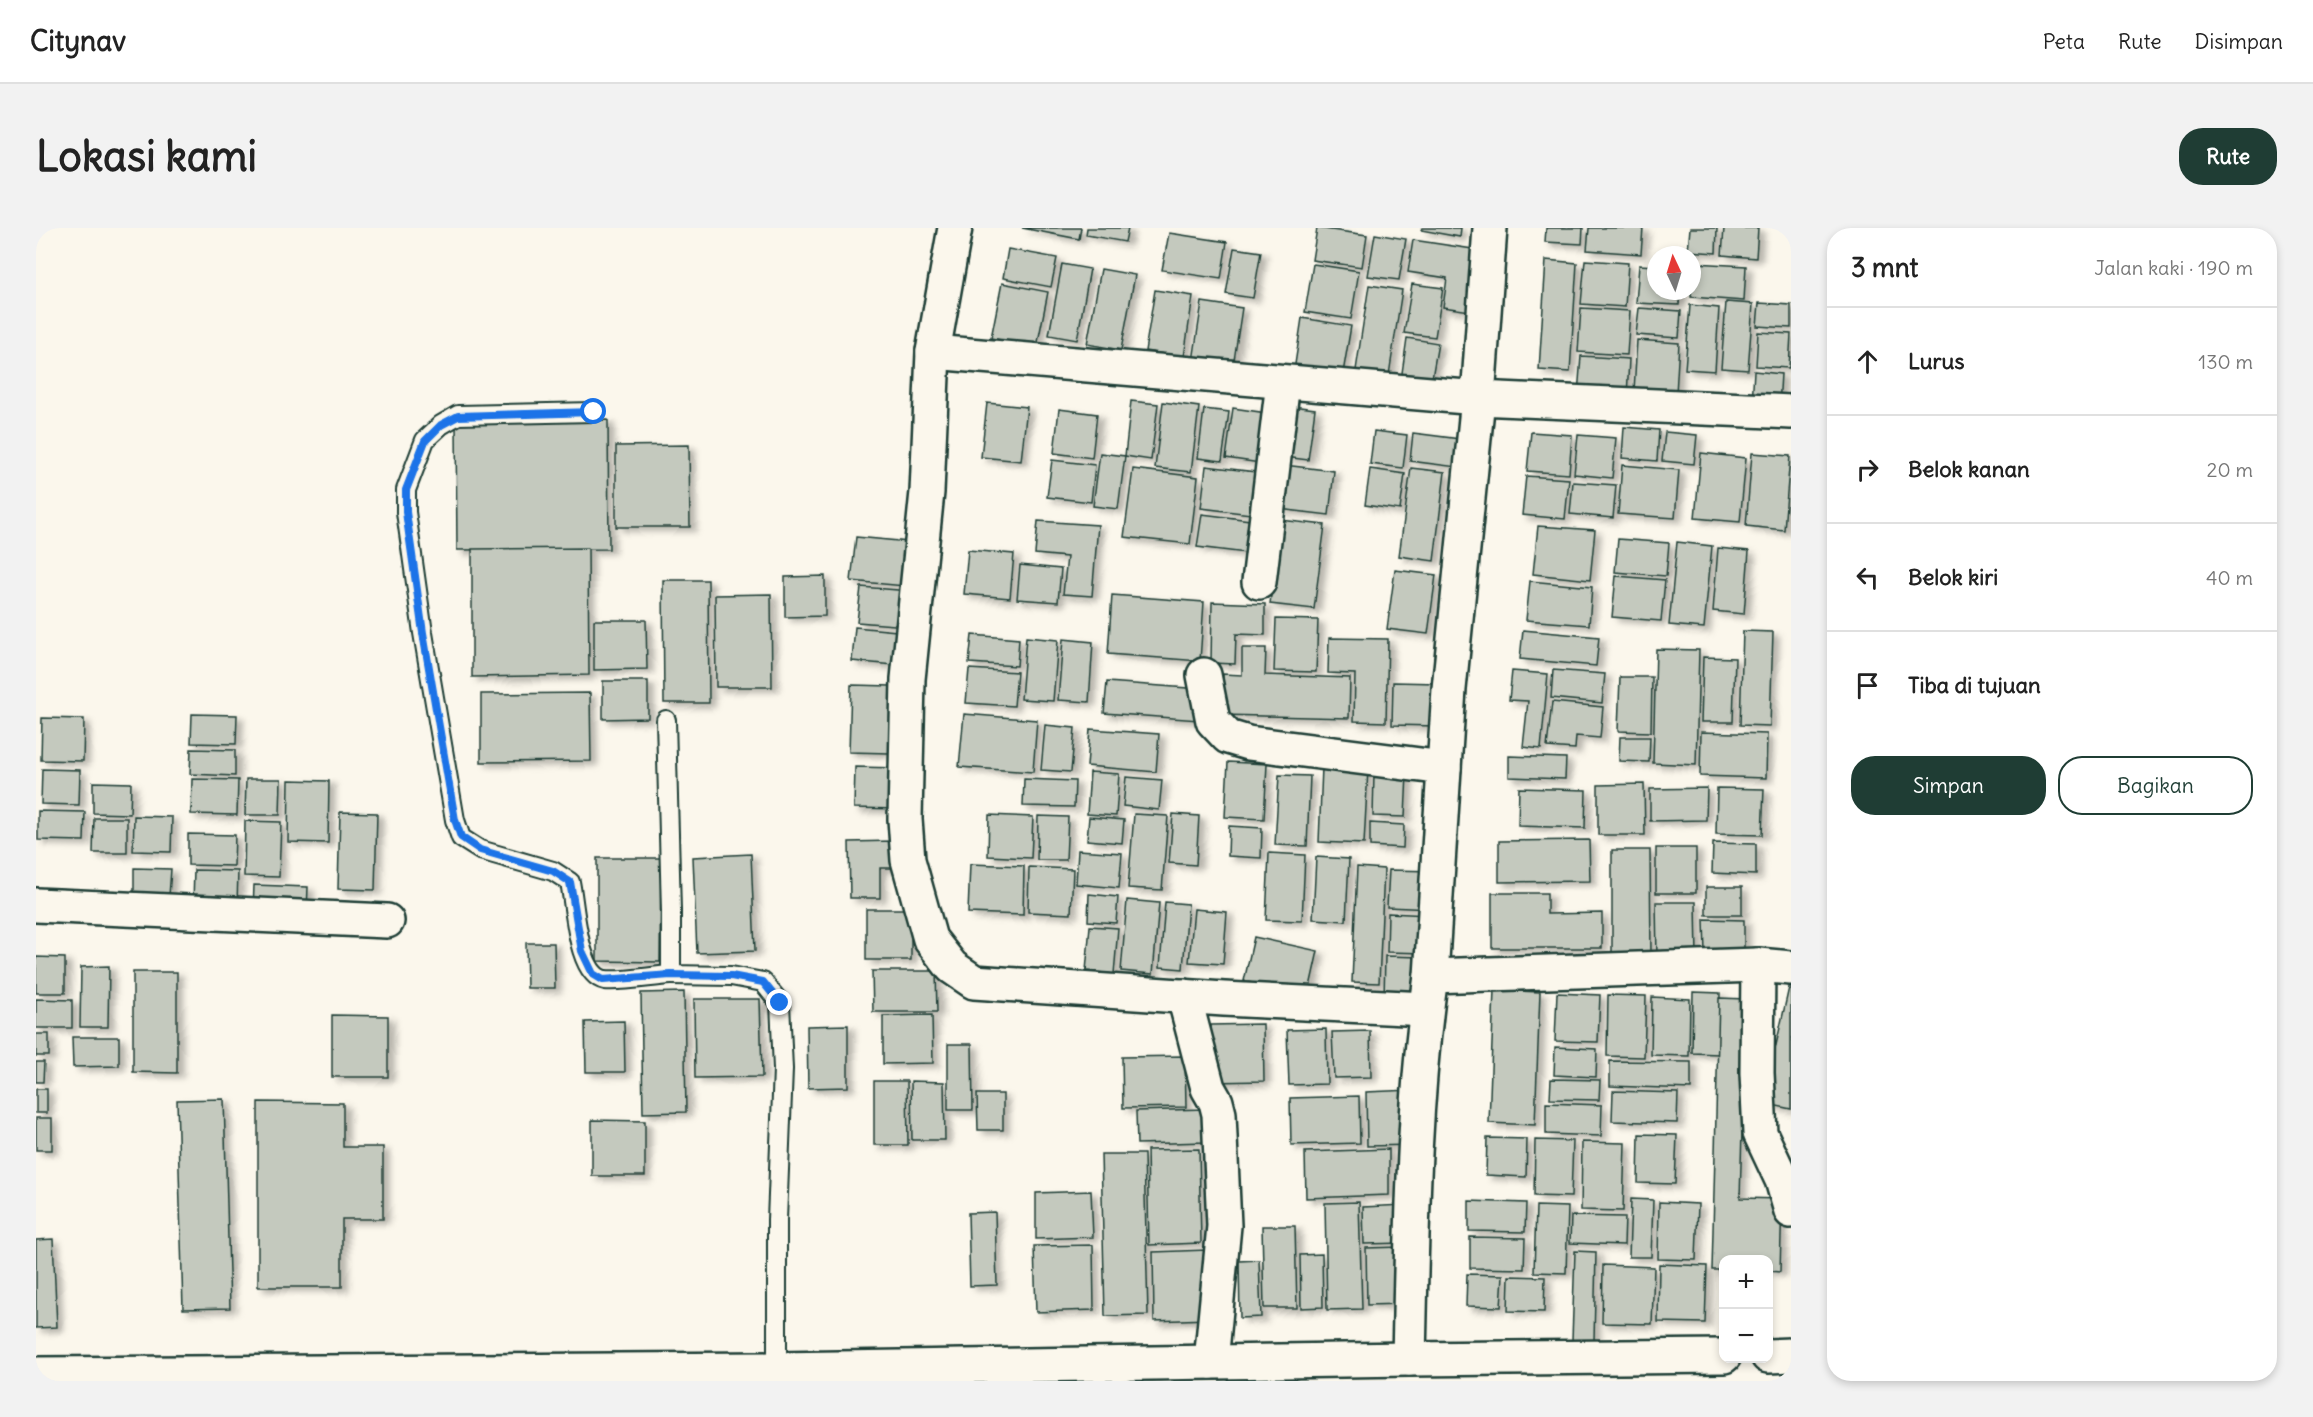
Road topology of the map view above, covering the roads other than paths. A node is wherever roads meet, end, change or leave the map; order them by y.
1 (955, 228) edge
2 (1490, 228) edge
3 (933, 352) junction
4 (1283, 382) junction
5 (1478, 398) junction
6 (594, 412) dead end
7 (1791, 412) edge
8 (1259, 582) dead end
9 (1204, 675) dead end
10 (666, 720) dead end
11 (1444, 768) junction
12 (36, 905) edge
13 (387, 921) dead end
14 (1758, 965) junction
15 (1791, 968) edge
16 (671, 975) junction
17 (1431, 976) junction
18 (1184, 996) junction
19 (1426, 1009) junction
20 (1791, 1211) edge
21 (777, 1355) junction
22 (1719, 1356) edge
23 (1409, 1359) junction
24 (1211, 1362) junction
25 (36, 1374) edge

1 - 3 main road
2 - 5 main road
3 - 4 main road
3 - 18 main road
4 - 5 main road
4 - 8 main road
5 - 7 main road
5 - 11 main road
6 - 16 lane
9 - 11 main road
10 - 16 lane
11 - 17 main road
12 - 13 main road
14 - 15 main road
14 - 17 main road
14 - 20 main road
16 - 21 lane
17 - 19 main road
18 - 19 main road
18 - 24 main road
19 - 23 main road
21 - 24 main road
21 - 25 main road
22 - 23 main road
23 - 24 main road

